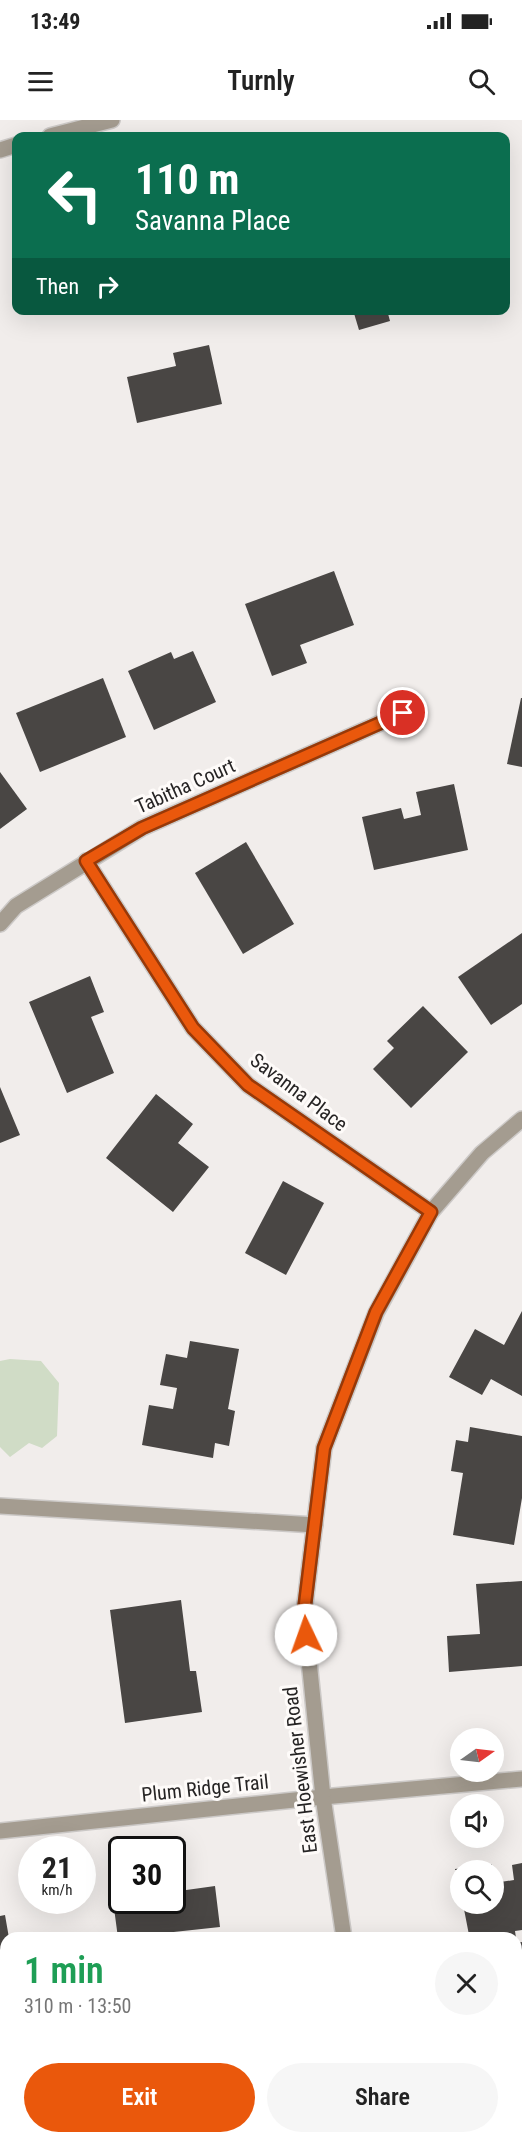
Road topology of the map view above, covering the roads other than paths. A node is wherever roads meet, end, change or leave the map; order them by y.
1 (112, 120) edge
2 (66, 132) edge
3 (403, 713) dead end
4 (86, 861) junction
5 (0, 924) edge
6 (522, 1119) edge
7 (431, 1212) junction
8 (0, 1506) edge
9 (315, 1525) junction
10 (522, 1779) edge
11 (322, 1797) junction
12 (0, 1831) edge
13 (343, 1932) edge

1 - 2 street
3 - 4 street, Tabitha Court
4 - 5 street, Tabitha Court
4 - 7 street, Savanna Place
6 - 7 street, East Hoewisher Road
7 - 9 street, East Hoewisher Road
8 - 9 street
9 - 11 street, East Hoewisher Road
10 - 11 street, Plum Ridge Trail
11 - 12 street, Plum Ridge Trail
11 - 13 street, East Hoewisher Road

